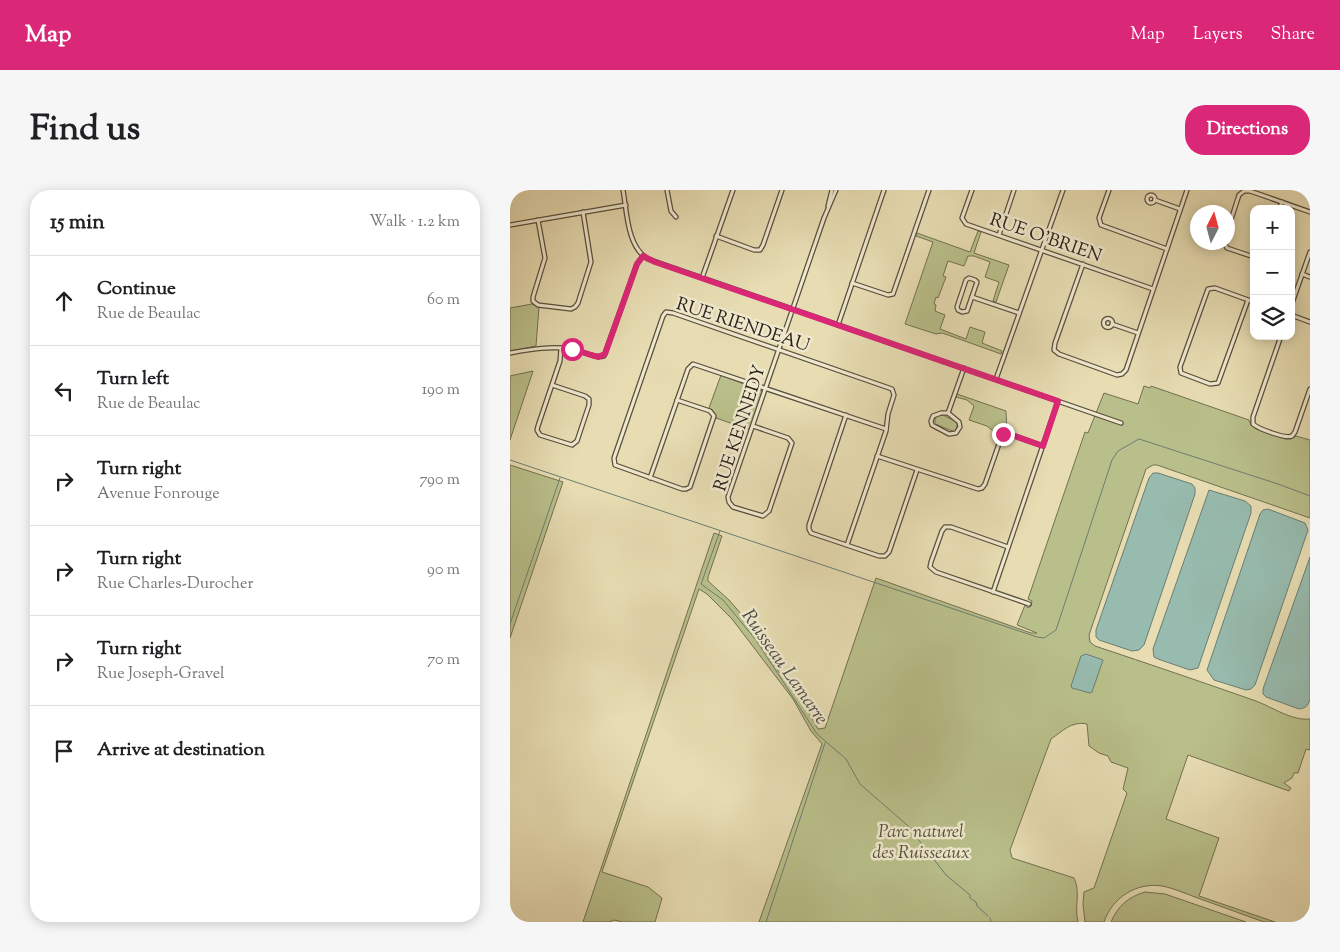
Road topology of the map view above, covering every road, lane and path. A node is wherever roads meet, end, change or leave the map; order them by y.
1 (623, 190) edge
2 (667, 190) edge
3 (733, 190) edge
4 (782, 190) edge
5 (834, 190) edge
6 (884, 190) edge
7 (929, 190) edge
8 (972, 190) edge
9 (1014, 190) edge
10 (1063, 190) edge
11 (1109, 190) edge
12 (1186, 190) edge
13 (1155, 200) dead end
14 (1282, 202) junction
15 (626, 205) junction
16 (1281, 205) edge
17 (1235, 207) edge
18 (1180, 209) junction
19 (583, 212) junction
20 (1310, 212) edge
21 (676, 217) dead end
22 (538, 220) junction
23 (510, 225) edge
24 (716, 236) junction
25 (999, 236) junction
26 (1167, 249) junction
27 (1041, 250) junction
28 (1233, 250) edge
29 (1310, 252) edge
30 (643, 256) junction
31 (1250, 256) edge
32 (1083, 264) junction
33 (1302, 274) junction
34 (1310, 277) edge
35 (702, 278) junction
36 (852, 283) junction
37 (1153, 289) junction
38 (1295, 295) edge
39 (972, 297) junction
40 (1248, 300) joint
41 (793, 310) junction
42 (1019, 313) junction
43 (1295, 316) edge
44 (1310, 322) edge
45 (1112, 324) dead end
46 (838, 325) junction
47 (1138, 333) junction
48 (1280, 340) edge
49 (561, 348) junction
50 (779, 349) junction
51 (510, 353) edge
52 (964, 368) junction
53 (996, 379) junction
54 (552, 385) junction
55 (766, 388) junction
56 (1310, 389) edge
57 (677, 400) junction
58 (1058, 401) junction
59 (948, 413) junction
60 (846, 415) junction
61 (1121, 423) dead end
62 (753, 426) junction
63 (886, 429) junction
64 (1043, 446) junction
65 (878, 456) junction
66 (917, 470) junction
67 (650, 478) junction
68 (846, 545) junction
69 (1008, 547) junction
70 (993, 592) junction
71 (1029, 604) dead end

1 - 15 street
2 - 21 street
3 - 24 street
4 - 24 street
5 - 41 street, RUE KENNEDY
6 - 36 street
7 - 36 street
8 - 25 street, RUE O'BRIEN
9 - 25 street
10 - 27 street
11 - 26 street
12 - 18 street
13 - 18 street
14 - 16 street
14 - 17 street
14 - 20 street
15 - 19 street
15 - 30 street
18 - 26 street
19 - 22 street
19 - 22 street
22 - 23 street
24 - 35 street
25 - 27 street, RUE O'BRIEN
26 - 37 street
27 - 32 street, RUE O'BRIEN
27 - 42 street
28 - 31 street
29 - 33 street
30 - 35 street
30 - 49 street
32 - 37 street, RUE O'BRIEN
32 - 47 street
33 - 34 street
33 - 38 street
35 - 41 street
36 - 46 street
37 - 47 street
39 - 39 street
39 - 42 street
40 - 40 street
41 - 46 street
41 - 50 street, RUE KENNEDY
42 - 53 street
43 - 44 street
45 - 47 street
46 - 52 street
48 - 56 street
49 - 51 street
49 - 54 street
50 - 55 street, RUE KENNEDY
50 - 63 street, RUE RIENDEAU
50 - 67 street, RUE RIENDEAU
52 - 53 street
52 - 59 street
53 - 58 street
54 - 54 street
55 - 57 street
55 - 60 street
55 - 62 street, RUE KENNEDY
57 - 67 street
57 - 67 street
58 - 61 street
58 - 64 street
59 - 59 street
60 - 63 street
60 - 68 street
62 - 62 street, RUE KENNEDY
63 - 65 street
64 - 66 street
64 - 69 street
65 - 66 street
65 - 68 street
66 - 68 street
69 - 70 street
69 - 70 street
70 - 71 street

